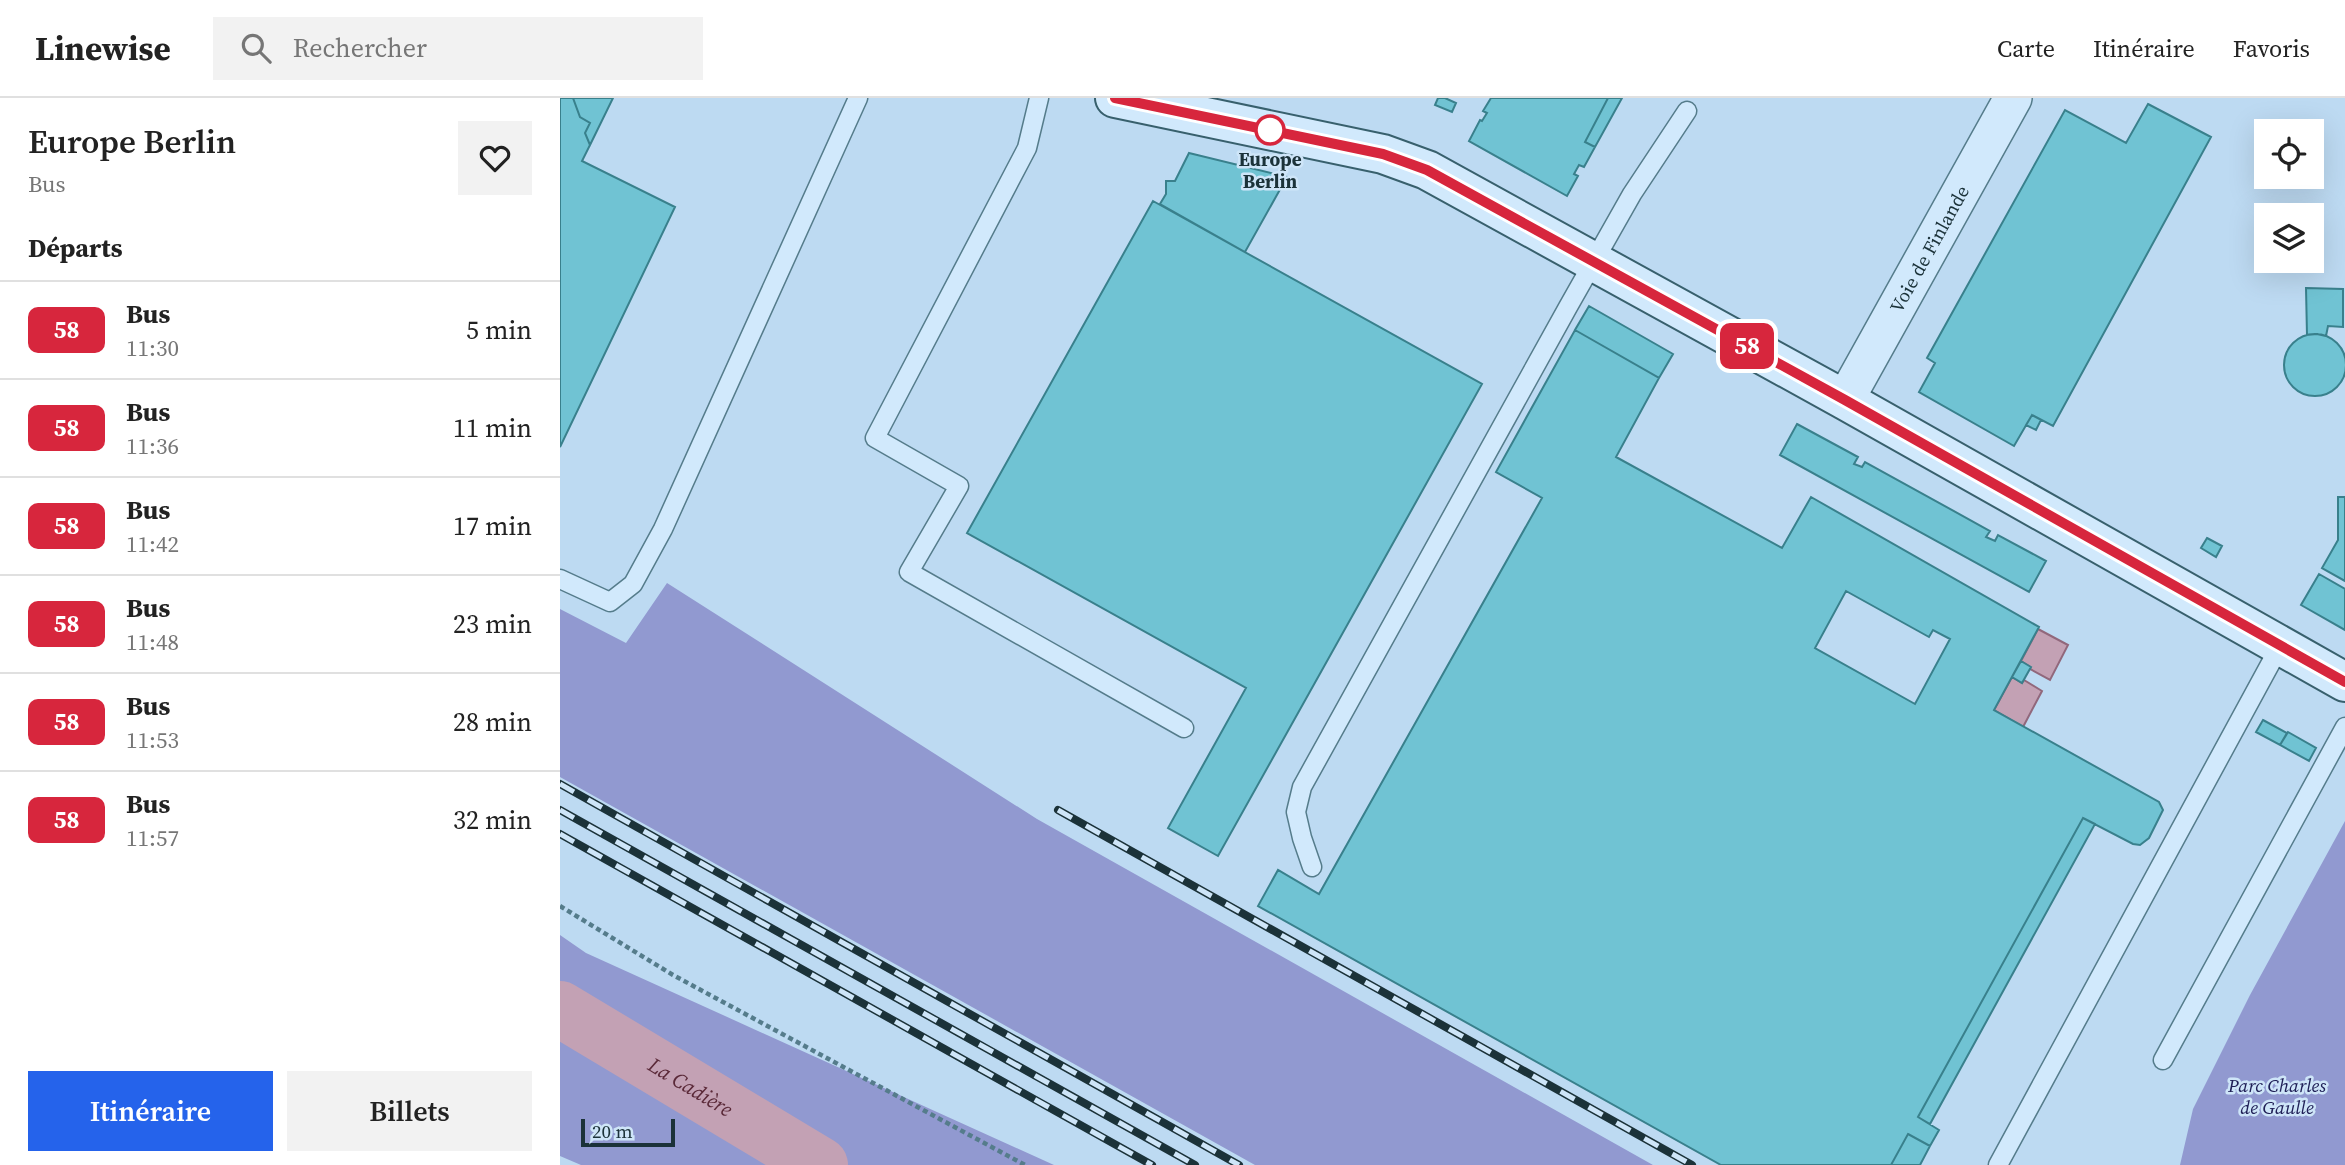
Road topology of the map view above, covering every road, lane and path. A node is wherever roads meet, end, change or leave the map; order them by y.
1 (858, 98) edge
2 (1040, 98) edge
3 (1115, 98) edge
4 (2013, 98) edge
5 (1686, 111) dead end
6 (1594, 262) junction
7 (1845, 400) junction
8 (560, 579) edge
9 (2280, 646) junction
10 (2345, 682) edge
11 (2345, 727) edge
12 (1184, 728) dead end
13 (1312, 867) dead end
14 (560, 906) edge
15 (2163, 1060) dead end
16 (1026, 1165) edge
17 (1998, 1165) edge

1 - 8 lane
2 - 12 lane
3 - 6 street
4 - 7 street, Voie de Finlande
5 - 6 lane
6 - 7 street
6 - 13 lane
7 - 9 street
9 - 10 street
9 - 17 lane
11 - 15 lane
14 - 16 path

